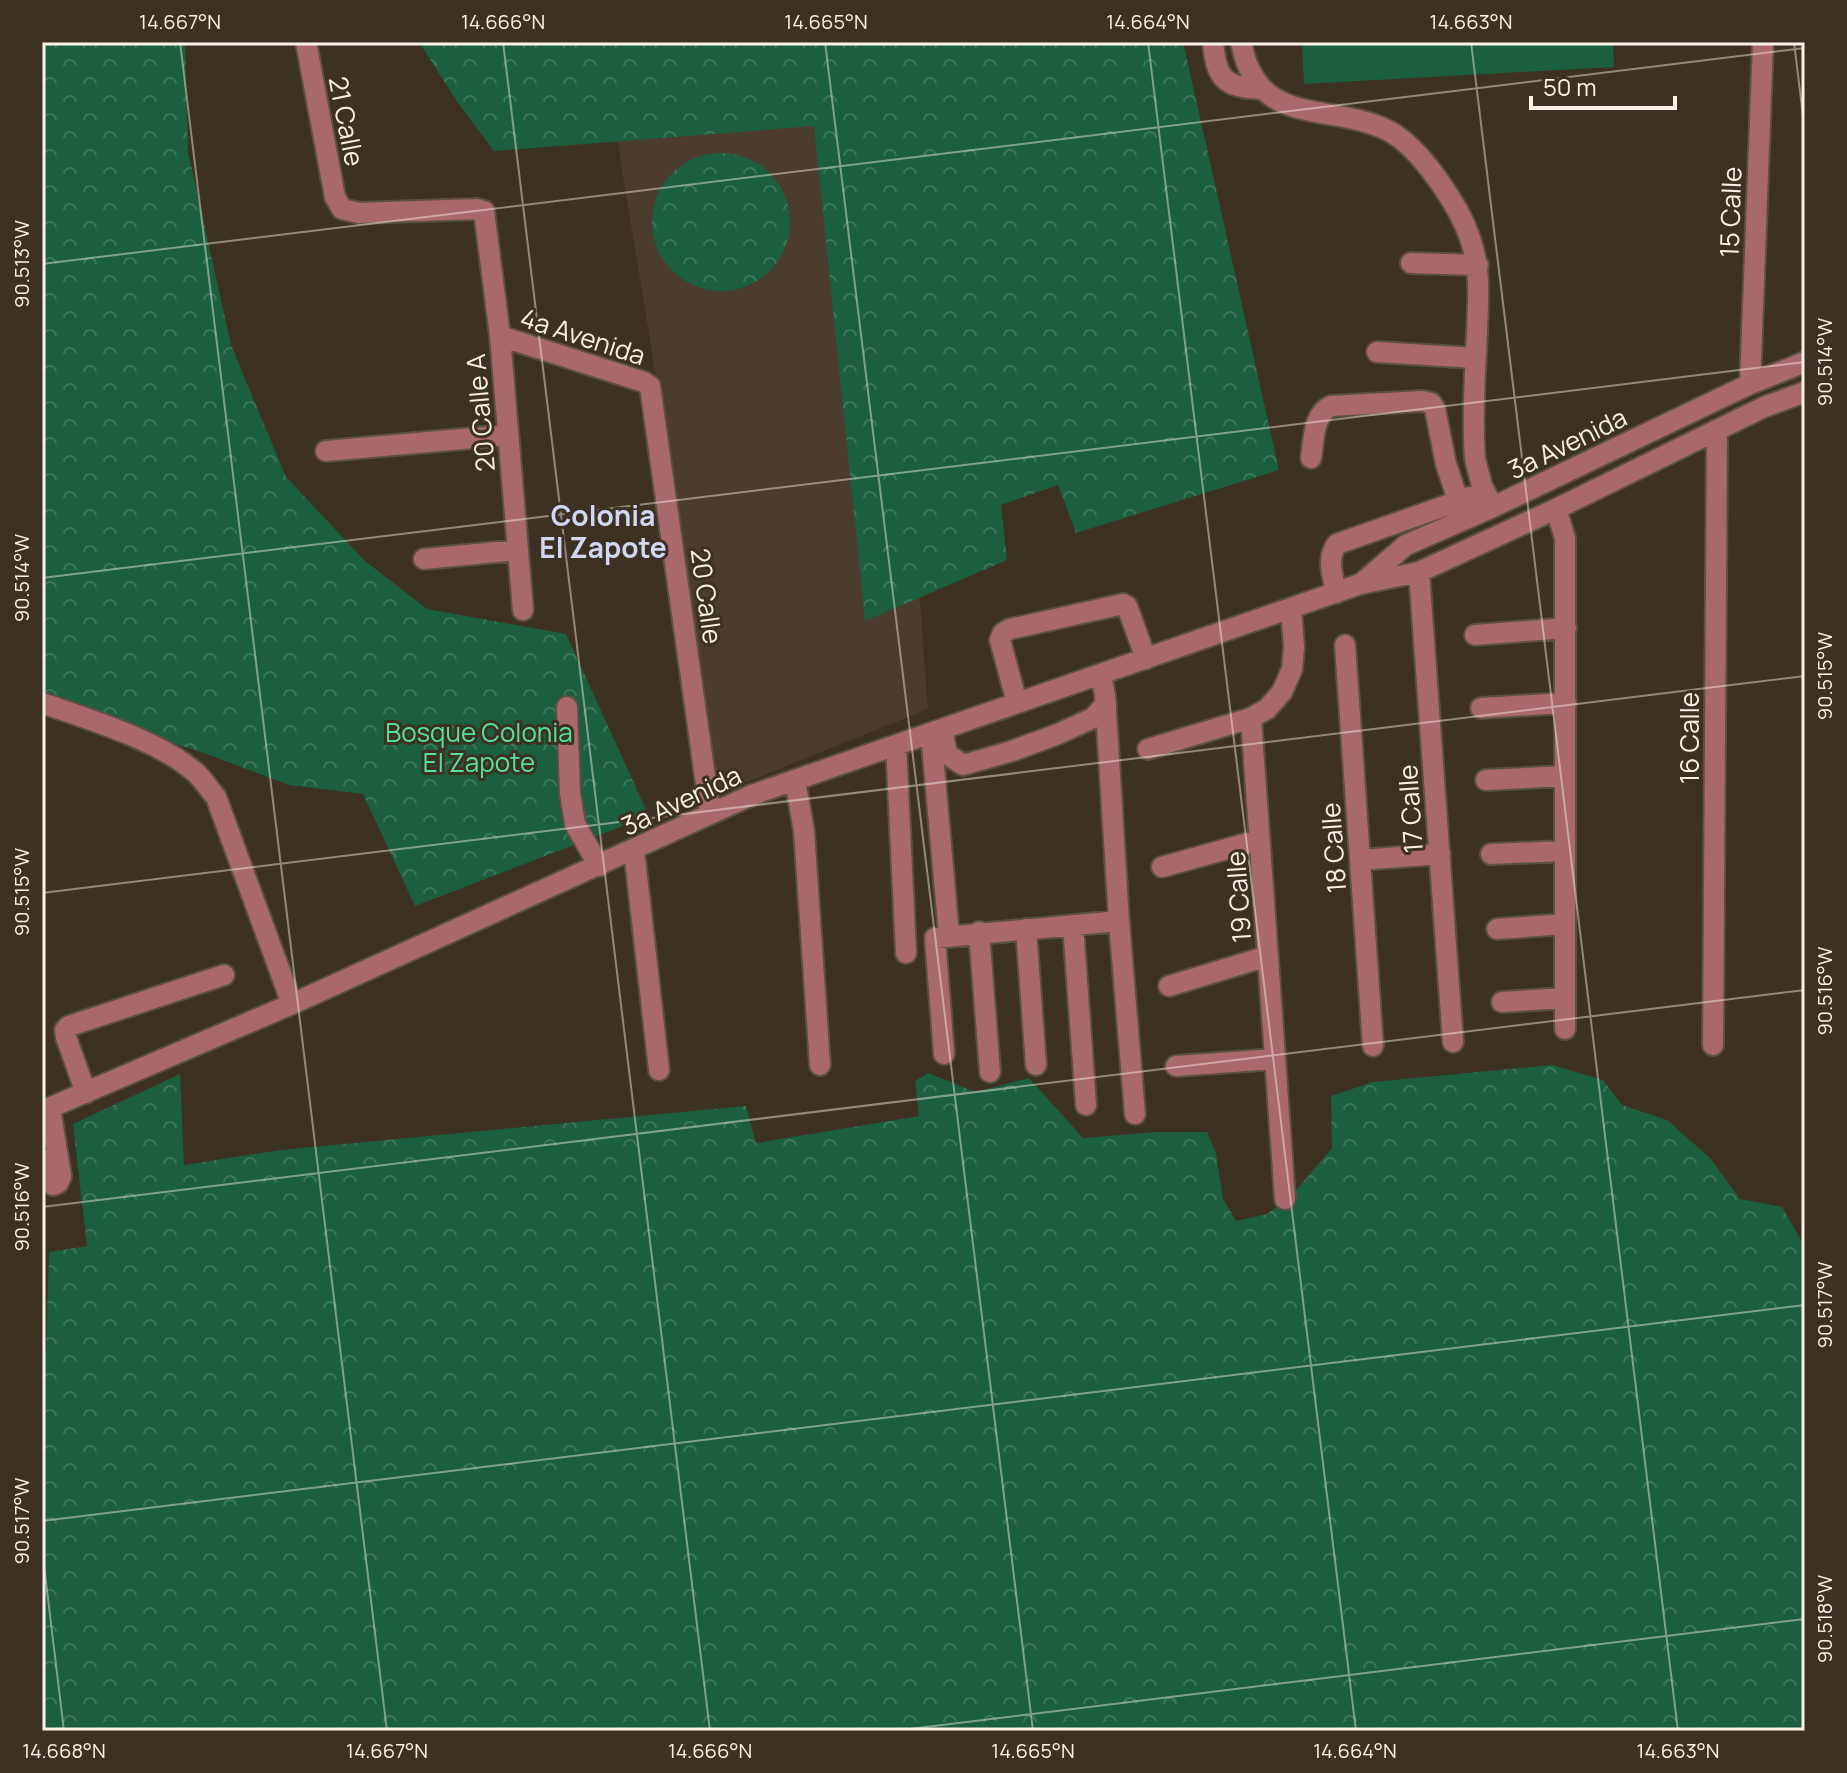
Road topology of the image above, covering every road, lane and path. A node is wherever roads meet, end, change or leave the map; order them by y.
1 (306, 42) edge
2 (1213, 42) edge
3 (1241, 42) edge
4 (1763, 42) edge
5 (1262, 89) junction
6 (484, 211) joint
7 (1411, 263) dead end
8 (1478, 265) junction
9 (500, 336) junction
10 (1377, 352) dead end
11 (1475, 358) junction
12 (1805, 362) edge
13 (1750, 384) junction
14 (650, 386) joint
15 (1805, 392) edge
16 (1717, 430) junction
17 (508, 435) junction
18 (326, 451) dead end
19 (1311, 458) dead end
20 (1458, 500) junction
21 (1489, 500) junction
22 (1556, 509) junction
23 (518, 550) junction
24 (424, 559) dead end
25 (1419, 572) junction
26 (1360, 584) junction
27 (1336, 593) junction
28 (1291, 608) junction
29 (523, 610) dead end
30 (1566, 628) junction
31 (1475, 635) dead end
32 (1345, 645) dead end
33 (1146, 659) junction
34 (1101, 675) junction
35 (42, 703) edge
36 (1017, 703) junction
37 (1566, 703) junction
38 (1106, 704) junction
39 (567, 707) dead end
40 (1481, 708) dead end
41 (1251, 718) junction
42 (937, 731) junction
43 (896, 745) junction
44 (1148, 749) dead end
45 (1565, 776) junction
46 (795, 780) junction
47 (1486, 780) dead end
48 (710, 812) junction
49 (1259, 840) junction
50 (634, 850) junction
51 (1565, 851) junction
52 (1440, 854) junction
53 (1491, 854) dead end
54 (1360, 860) junction
55 (599, 866) junction
56 (1162, 867) dead end
57 (1119, 921) junction
58 (1565, 924) junction
59 (1073, 925) junction
60 (1026, 929) junction
61 (1497, 929) dead end
62 (979, 932) junction
63 (949, 935) junction
64 (906, 953) dead end
65 (1268, 956) junction
66 (224, 975) dead end
67 (1169, 986) dead end
68 (1565, 998) junction
69 (1502, 1002) dead end
70 (292, 1004) junction
71 (1565, 1029) dead end
72 (1453, 1042) dead end
73 (1713, 1045) dead end
74 (1373, 1046) dead end
75 (944, 1054) dead end
76 (1275, 1059) junction
77 (820, 1065) dead end
78 (1036, 1065) dead end
79 (1176, 1066) dead end
80 (659, 1070) dead end
81 (990, 1072) dead end
82 (86, 1093) junction
83 (1086, 1105) dead end
84 (46, 1109) edge
85 (1135, 1114) dead end
86 (42, 1160) edge
87 (1285, 1199) dead end

1 - 6 street, 21 Calle
2 - 5 street
3 - 5 street
4 - 13 street, 15 Calle
5 - 8 street
6 - 9 street, 20 Calle A
7 - 8 street
8 - 11 street
9 - 14 street, 4a Avenida
9 - 17 street, 20 Calle A
10 - 11 street
11 - 21 street
12 - 13 street, 3a Avenida
13 - 21 street, 3a Avenida
14 - 48 street, 20 Calle
15 - 16 street, 3a Avenida
16 - 22 street, 3a Avenida
16 - 73 street, 16 Calle
17 - 18 street
17 - 23 street, 20 Calle A
19 - 20 street
20 - 21 street
20 - 27 street
21 - 26 street, 3a Avenida
22 - 25 street, 3a Avenida
22 - 30 street
23 - 24 street
23 - 29 street, 20 Calle A
25 - 26 street, 3a Avenida
25 - 52 street, 17 Calle
26 - 27 street, 3a Avenida
27 - 28 street, 3a Avenida
28 - 33 street, 3a Avenida
28 - 41 street
30 - 31 street
30 - 37 street
32 - 54 street, 18 Calle
33 - 34 street, 3a Avenida
33 - 36 street
34 - 36 street, 3a Avenida
34 - 38 street
35 - 70 street
36 - 42 street, 3a Avenida
37 - 40 street
37 - 45 street
38 - 42 street
38 - 57 street
39 - 55 street
41 - 44 street
41 - 49 street, 19 Calle
42 - 43 street, 3a Avenida
42 - 63 street
43 - 46 street, 3a Avenida
43 - 64 street
45 - 47 street
45 - 51 street
46 - 48 street, 3a Avenida
46 - 77 street
48 - 50 street, 3a Avenida
49 - 56 street
49 - 65 street, 19 Calle
50 - 55 street, 3a Avenida
50 - 80 street
51 - 53 street
51 - 58 street
52 - 54 street
52 - 72 street, 17 Calle
54 - 74 street, 18 Calle
55 - 70 street, 3a Avenida
57 - 59 street
57 - 85 street
58 - 61 street
58 - 68 street
59 - 60 street
59 - 83 street
60 - 62 street
60 - 78 street
62 - 63 street
62 - 81 street
63 - 75 street
65 - 67 street
65 - 76 street, 19 Calle
66 - 82 street
68 - 69 street
68 - 71 street
70 - 82 street, 3a Avenida
76 - 79 street
76 - 87 street, 19 Calle
82 - 84 street, 3a Avenida
84 - 86 street

